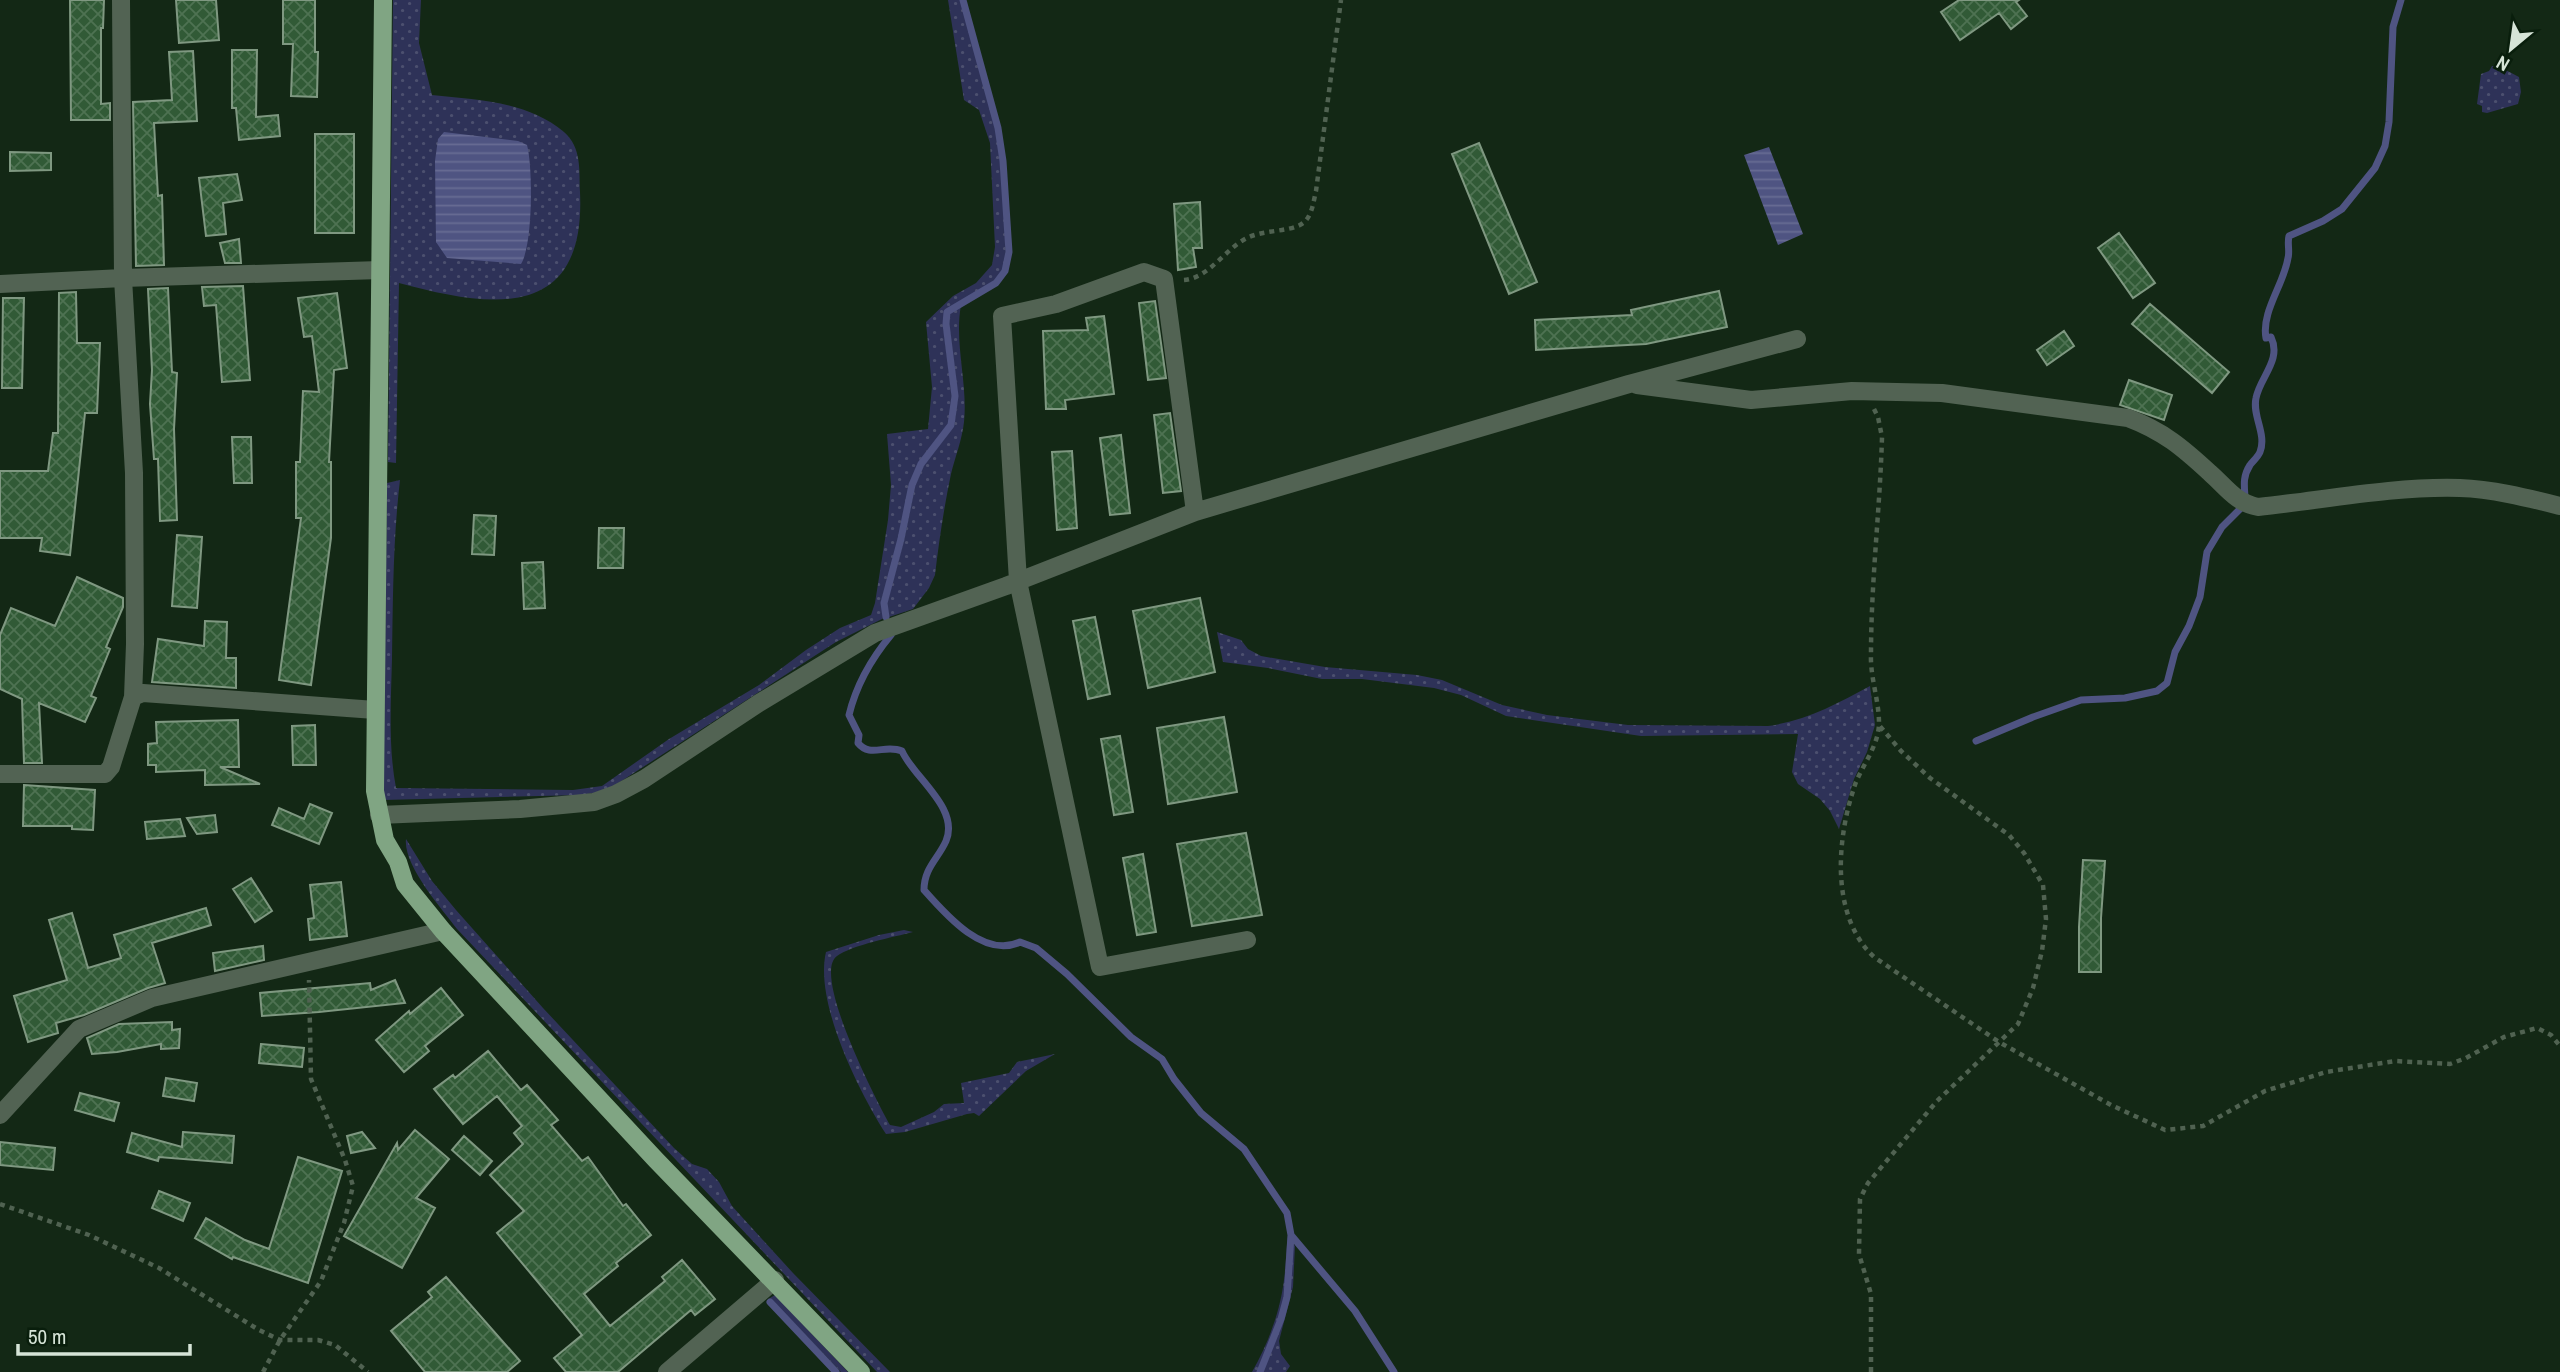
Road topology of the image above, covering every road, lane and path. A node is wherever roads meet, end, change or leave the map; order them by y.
1 (121, 0) edge
2 (383, 0) edge
3 (1341, 0) edge
4 (380, 270) junction
5 (123, 278) junction
6 (1164, 279) junction
7 (0, 284) edge
8 (1797, 339) dead end
9 (1629, 384) junction
10 (1852, 391) junction
11 (2560, 506) edge
12 (1195, 512) junction
13 (1018, 581) junction
14 (133, 697) junction
15 (375, 709) junction
16 (1879, 725) junction
17 (0, 774) edge
18 (379, 815) junction
19 (443, 931) junction
20 (1247, 940) dead end
21 (308, 962) junction
22 (2000, 1042) junction
23 (2560, 1046) edge
24 (0, 1115) edge
25 (0, 1204) edge
26 (775, 1280) junction
27 (280, 1340) junction
28 (263, 1372) edge
29 (368, 1372) edge
30 (667, 1372) edge
31 (861, 1372) edge
32 (1871, 1372) edge

1 - 5 street
2 - 4 main road
3 - 6 path
4 - 5 street
4 - 15 main road
5 - 7 street
5 - 14 street
6 - 12 street
6 - 13 street
8 - 9 street
9 - 10 street
9 - 12 street
10 - 11 street
10 - 16 path
12 - 13 street
13 - 18 street
13 - 20 street
14 - 15 street
14 - 17 street
15 - 18 main road
16 - 22 path
16 - 22 path
18 - 19 main road
19 - 21 street
19 - 26 main road
21 - 24 street
21 - 27 path
22 - 23 path
22 - 32 path
25 - 27 path
26 - 30 street
26 - 31 main road
27 - 28 path
27 - 29 path

